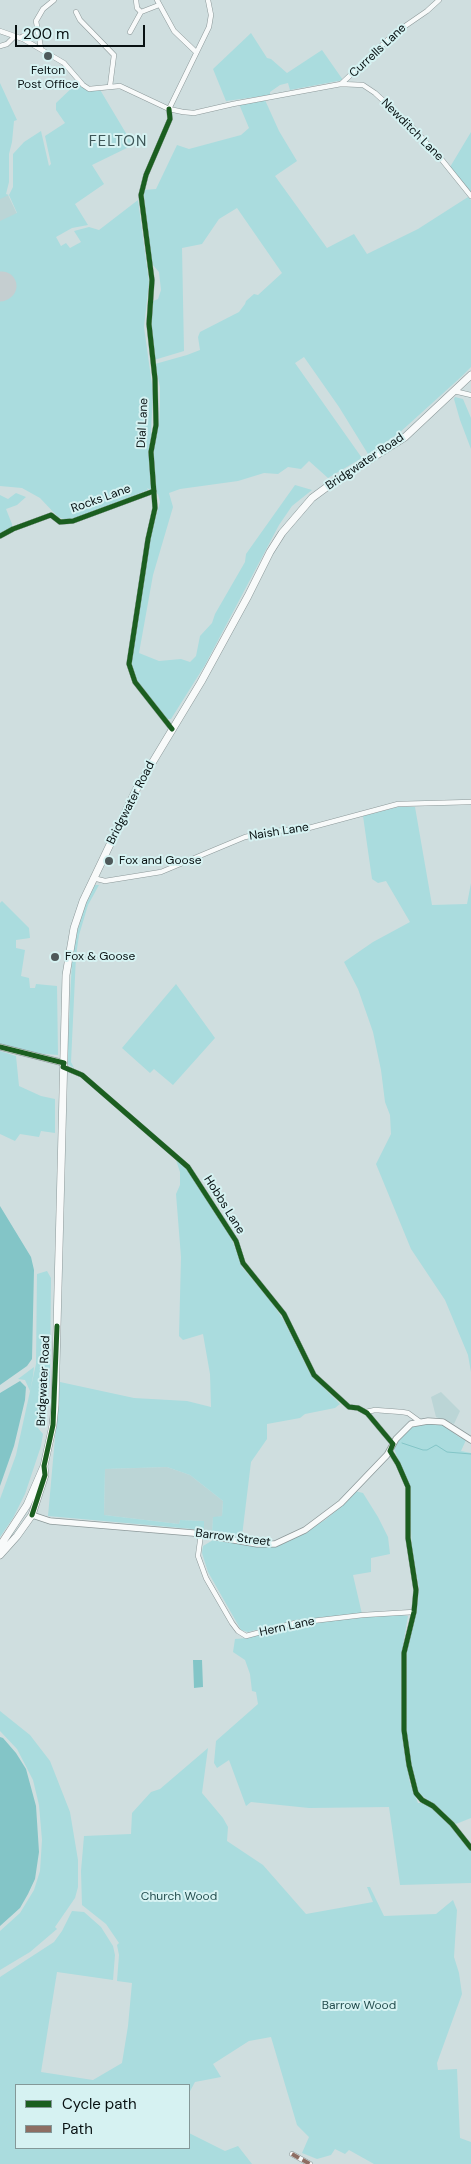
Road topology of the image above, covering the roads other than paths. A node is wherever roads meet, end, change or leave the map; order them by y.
1 (54, 0) edge
2 (136, 0) edge
3 (208, 0) edge
4 (439, 0) edge
5 (158, 3) edge
6 (76, 12) dead end
7 (142, 12) junction
8 (36, 29) junction
9 (0, 31) edge
10 (130, 32) dead end
11 (14, 37) junction
12 (20, 38) junction
13 (0, 46) edge
14 (41, 48) junction
15 (196, 52) junction
16 (341, 84) junction
17 (110, 86) junction
18 (169, 109) junction
19 (471, 196) edge
20 (471, 375) edge
21 (454, 391) junction
22 (471, 395) edge
23 (154, 491) junction
24 (0, 536) edge
25 (172, 730) junction
26 (471, 802) edge
27 (93, 878) junction
28 (0, 1047) edge
29 (64, 1065) junction
30 (366, 1412) junction
31 (419, 1422) junction
32 (471, 1440) edge
33 (393, 1444) junction
34 (390, 1451) junction
35 (44, 1466) junction
36 (39, 1473) junction
37 (27, 1504) junction
38 (32, 1515) junction
39 (14, 1526) junction
40 (201, 1534) junction
41 (0, 1546) edge
42 (0, 1555) edge
43 (414, 1612) junction
44 (471, 1848) edge
45 (292, 2154) dead end
46 (310, 2164) edge

1 - 8 street
2 - 7 street
3 - 15 street, Dial Lane
4 - 16 street, Currells Lane
5 - 7 street
5 - 15 street
6 - 17 street
7 - 10 street
8 - 12 street
8 - 14 street
9 - 11 street, Newditch Lane
11 - 12 street, Newditch Lane
11 - 13 street
12 - 14 street, Newditch Lane
14 - 17 street, Newditch Lane
15 - 18 street, Dial Lane
16 - 18 street, Newditch Lane
16 - 19 street, Newditch Lane
17 - 18 street, Newditch Lane
18 - 23 street, Dial Lane
20 - 21 highway, Bridgwater Road
21 - 22 street
21 - 25 highway, Bridgwater Road
23 - 24 street, Rocks Lane
23 - 25 street, Dial Lane
25 - 27 highway, Bridgwater Road
26 - 27 street, Naish Lane
27 - 29 highway, Bridgwater Road
28 - 29 main road
29 - 30 street, Hobbs Lane
29 - 35 highway, Bridgwater Road
30 - 31 street
30 - 33 street, Hobbs Lane
31 - 32 main road
31 - 33 main road, Barrow Street
33 - 34 main road, Barrow Street
34 - 40 main road, Barrow Street
34 - 43 street
35 - 36 highway, Bridgwater Road
35 - 38 highway, Bridgwater Road
36 - 37 highway, Bridgwater Road
36 - 39 highway
37 - 38 highway
37 - 39 highway, Bridgwater Road
38 - 39 highway
38 - 40 main road, Barrow Street
38 - 42 highway, Bridgwater Road
39 - 41 highway, Bridgwater Road
40 - 43 street, Hern Lane
43 - 44 street
45 - 46 street

